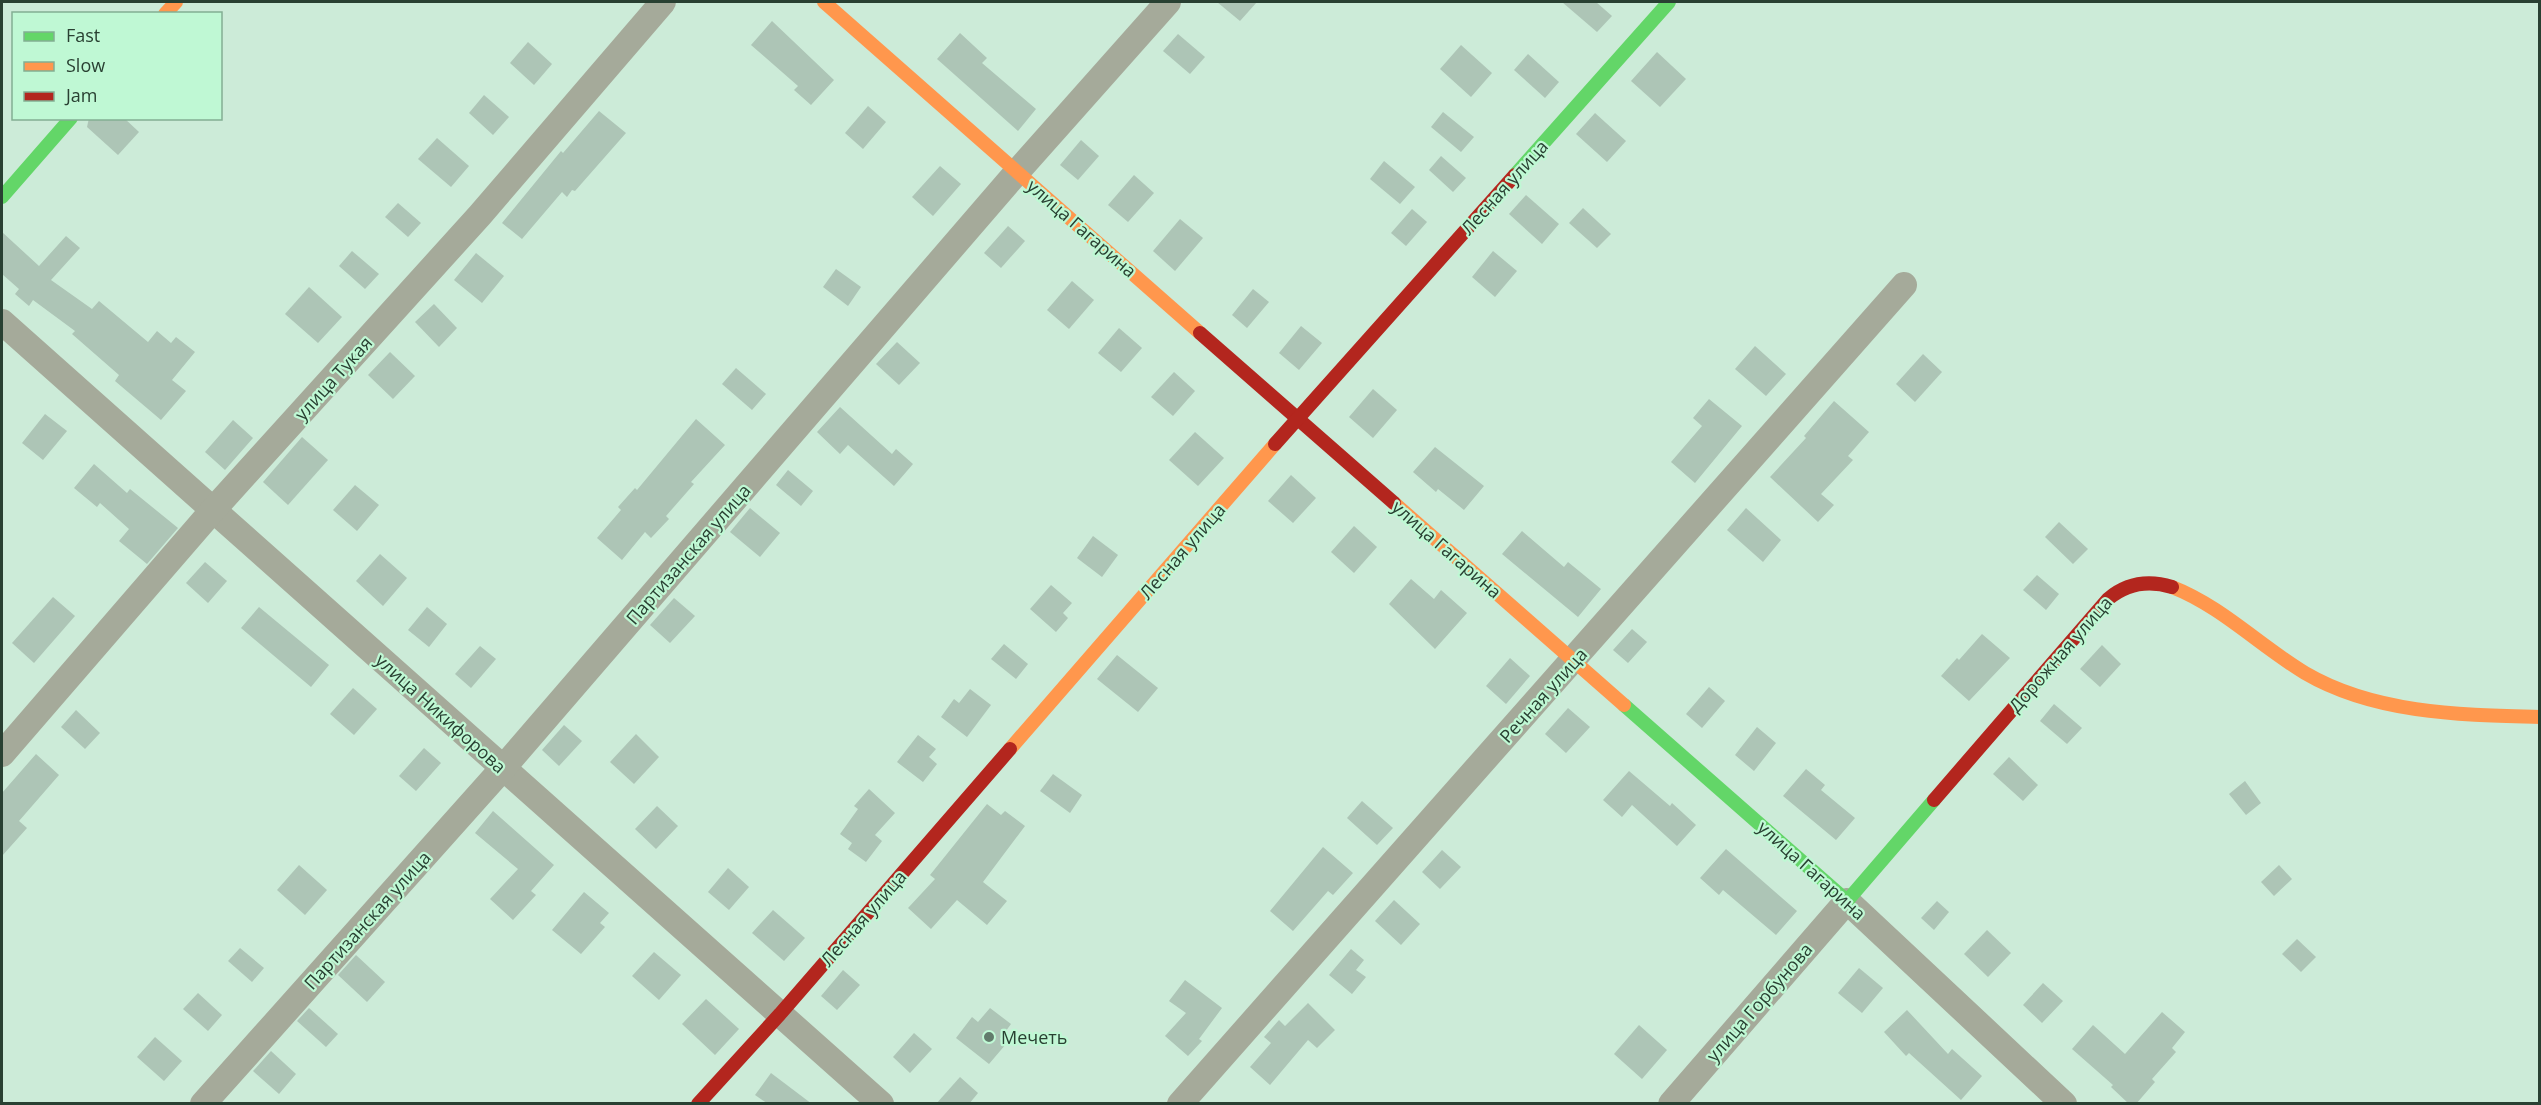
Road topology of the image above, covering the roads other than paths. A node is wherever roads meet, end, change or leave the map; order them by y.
1 (663, 2) edge
2 (824, 2) edge
3 (1168, 2) edge
4 (1669, 2) edge
5 (69, 120) edge
6 (1017, 172) junction
7 (2, 196) edge
8 (1904, 285) dead end
9 (2, 322) edge
10 (1298, 418) junction
11 (213, 510) junction
12 (1574, 660) junction
13 (2540, 717) edge
14 (2, 754) edge
15 (503, 768) junction
16 (1847, 901) junction
17 (780, 1014) junction
18 (203, 1104) edge
19 (698, 1104) edge
20 (881, 1104) edge
21 (1180, 1104) edge
22 (1671, 1104) edge
23 (2064, 1104) edge

1 - 11 street, улица Тукая
2 - 6 main road, улица Гагарина
3 - 6 street, Партизанская улица
4 - 10 main road, Лесная улица
5 - 7 main road
6 - 10 main road, улица Гагарина
6 - 15 street, Партизанская улица
8 - 12 street, Речная улица
9 - 11 street, улица Никифорова
10 - 12 main road, улица Гагарина
10 - 17 main road, Лесная улица
11 - 14 street, улица Тукая
11 - 15 street, улица Никифорова
12 - 16 main road, улица Гагарина
12 - 21 street, Речная улица
13 - 16 main road, Дорожная улица
15 - 17 street, улица Никифорова
15 - 18 street, Партизанская улица
16 - 22 street, улица Горбунова
16 - 23 street, улица Гагарина
17 - 19 main road, Лесная улица
17 - 20 street, улица Никифорова

